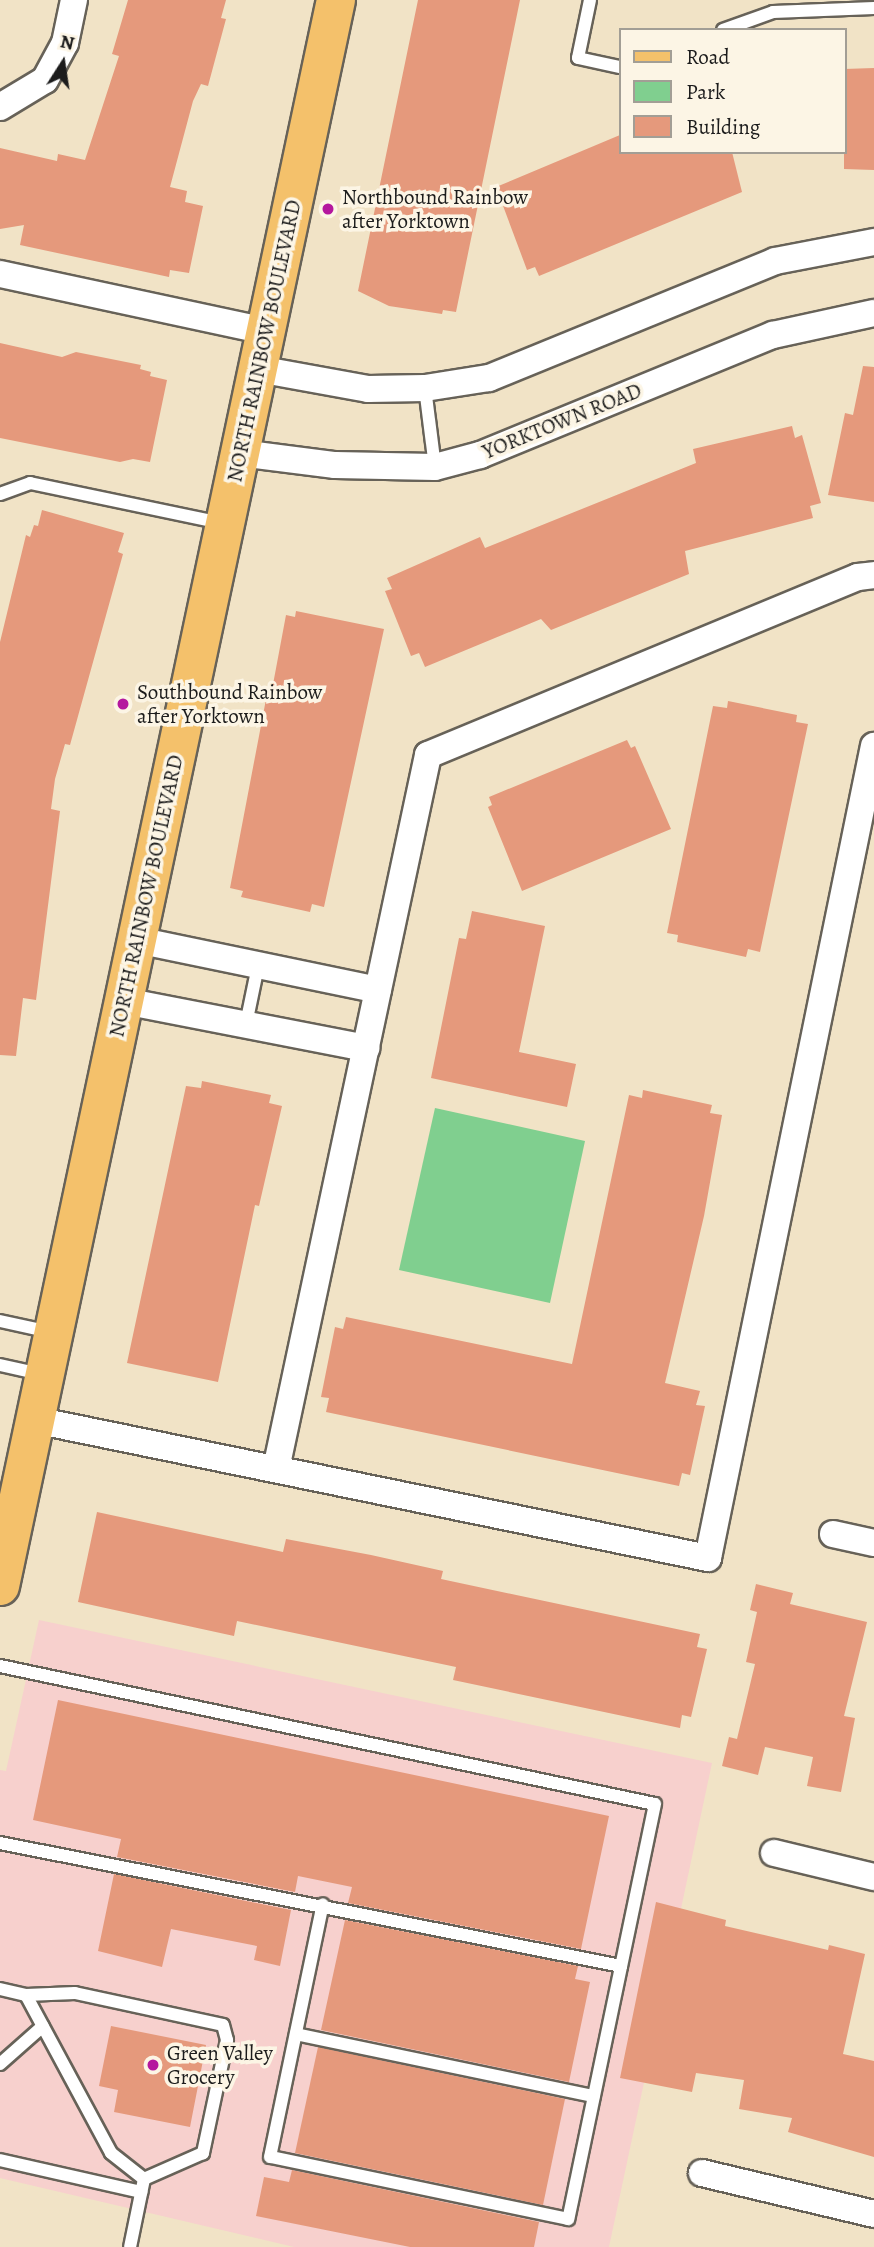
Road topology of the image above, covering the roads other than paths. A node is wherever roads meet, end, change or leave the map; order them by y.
1 (74, 0) edge
2 (336, 0) edge
3 (590, 0) edge
4 (806, 5) edge
5 (874, 8) edge
6 (729, 28) edge
7 (618, 67) edge
8 (0, 107) edge
9 (874, 242) edge
10 (0, 274) edge
11 (874, 313) edge
12 (266, 331) junction
13 (258, 369) junction
14 (425, 388) junction
15 (240, 453) junction
16 (435, 467) junction
17 (0, 494) edge
18 (225, 524) junction
19 (874, 575) edge
20 (874, 746) edge
21 (137, 940) junction
22 (258, 966) junction
23 (378, 990) junction
24 (124, 1000) junction
25 (246, 1024) junction
26 (366, 1048) junction
27 (0, 1321) edge
28 (54, 1333) junction
29 (0, 1365) edge
30 (45, 1374) junction
31 (35, 1420) junction
32 (276, 1469) junction
33 (833, 1534) dead end
34 (874, 1543) edge
35 (0, 1586) edge
36 (0, 1666) edge
37 (0, 1843) edge
38 (774, 1853) dead end
39 (874, 1877) edge
40 (323, 1904) junction
41 (621, 1966) junction
42 (0, 1990) edge
43 (26, 1995) junction
44 (43, 2026) junction
45 (296, 2034) junction
46 (0, 2064) edge
47 (594, 2096) junction
48 (0, 2160) edge
49 (702, 2173) dead end
50 (143, 2186) junction
51 (874, 2214) edge
52 (130, 2247) edge

1 - 8 street
2 - 12 main road, NORTH RAINBOW BOULEVARD
3 - 7 lane
4 - 5 lane
4 - 6 lane
9 - 14 street
10 - 12 street
11 - 16 street, YORKTOWN ROAD
12 - 13 main road, NORTH RAINBOW BOULEVARD
13 - 14 street
13 - 15 main road, NORTH RAINBOW BOULEVARD
14 - 16 lane
15 - 16 street, YORKTOWN ROAD
15 - 18 main road, NORTH RAINBOW BOULEVARD
17 - 18 lane
18 - 21 main road, NORTH RAINBOW BOULEVARD
19 - 23 street
20 - 32 street
21 - 22 street
21 - 24 main road, NORTH RAINBOW BOULEVARD
22 - 23 street
22 - 25 lane
23 - 26 street
24 - 25 street
24 - 28 main road, NORTH RAINBOW BOULEVARD
25 - 26 street
26 - 32 street
27 - 28 lane
28 - 30 main road, NORTH RAINBOW BOULEVARD
29 - 30 lane
30 - 31 main road, NORTH RAINBOW BOULEVARD
31 - 32 street
31 - 35 main road, NORTH RAINBOW BOULEVARD
33 - 34 street
36 - 41 lane
37 - 40 lane
38 - 39 street
40 - 41 lane
40 - 45 lane
41 - 47 lane
42 - 43 lane
43 - 44 lane
43 - 50 lane
44 - 46 lane
44 - 50 lane
45 - 47 lane
45 - 47 lane
48 - 50 lane
49 - 51 street
50 - 52 lane

